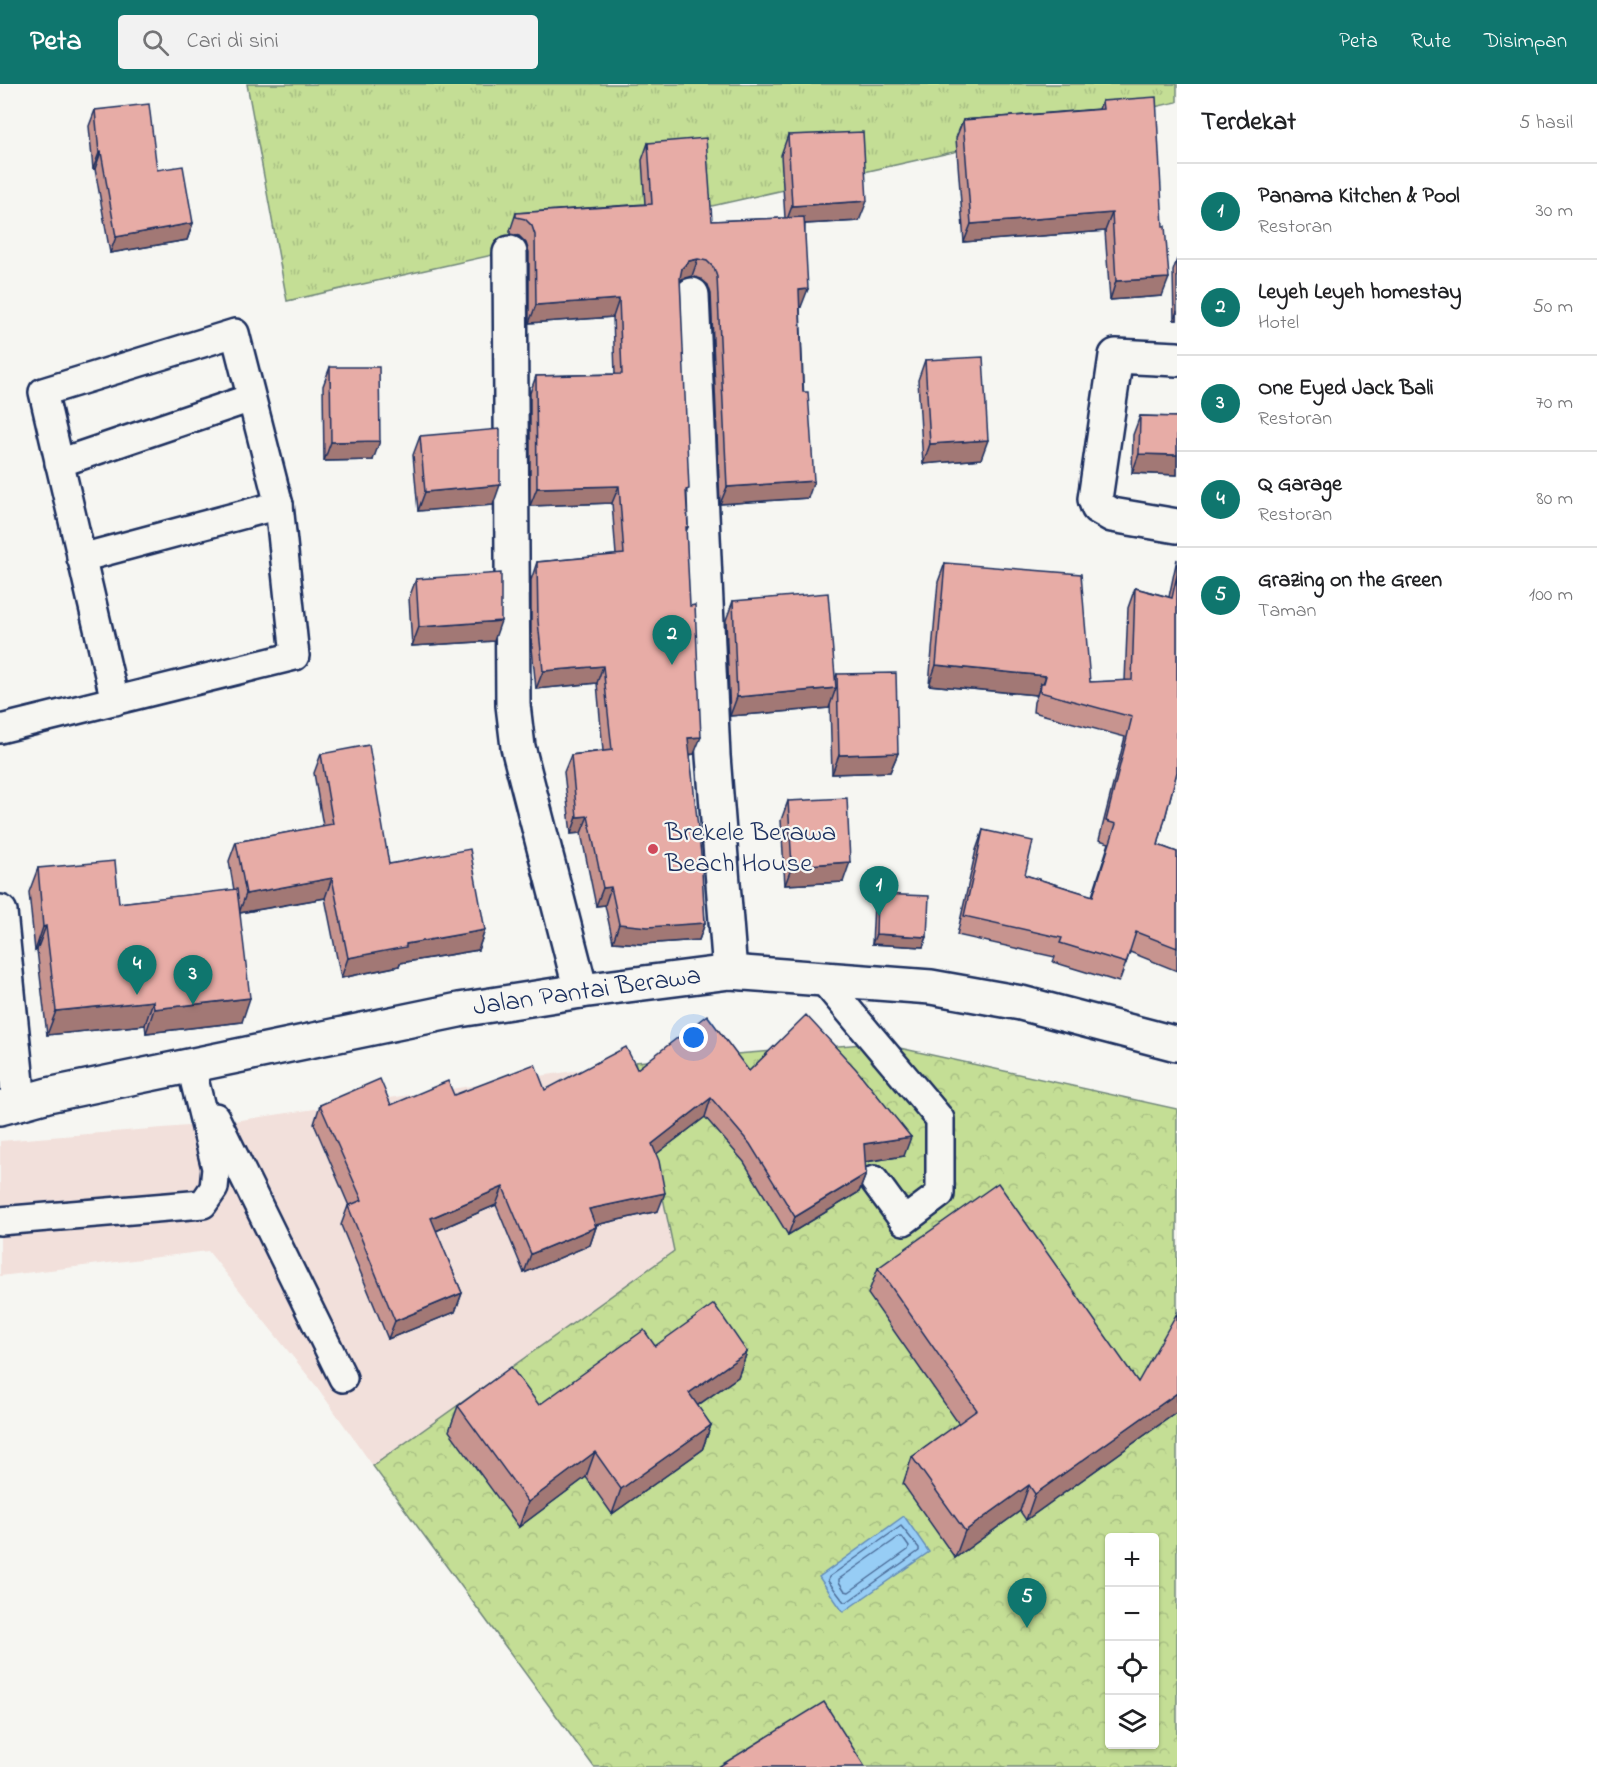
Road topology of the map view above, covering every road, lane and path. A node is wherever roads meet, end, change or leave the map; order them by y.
1 (510, 253) dead end
2 (692, 295) dead end
3 (1177, 359) edge
4 (251, 398) junction
5 (59, 463) junction
6 (279, 505) junction
7 (1177, 526) edge
8 (81, 558) junction
9 (115, 701) junction
10 (0, 729) edge
11 (0, 912) edge
12 (730, 972) junction
13 (823, 980) junction
14 (581, 991) junction
15 (1177, 1044) edge
16 (191, 1067) junction
17 (10, 1106) edge
18 (874, 1180) dead end
19 (0, 1221) edge
20 (344, 1378) dead end

1 - 14 street
2 - 12 street
3 - 7 street
4 - 5 lane
4 - 5 lane
4 - 6 lane
5 - 8 lane
6 - 8 lane
6 - 9 lane
8 - 9 lane
9 - 10 lane
11 - 17 street
12 - 13 street, Jalan Pantai Berawa
12 - 14 street, Jalan Pantai Berawa
13 - 15 street, Jalan Pantai Berawa
13 - 18 lane
14 - 16 street, Jalan Pantai Berawa
16 - 17 street, Jalan Pantai Berawa
16 - 19 lane
16 - 20 lane

